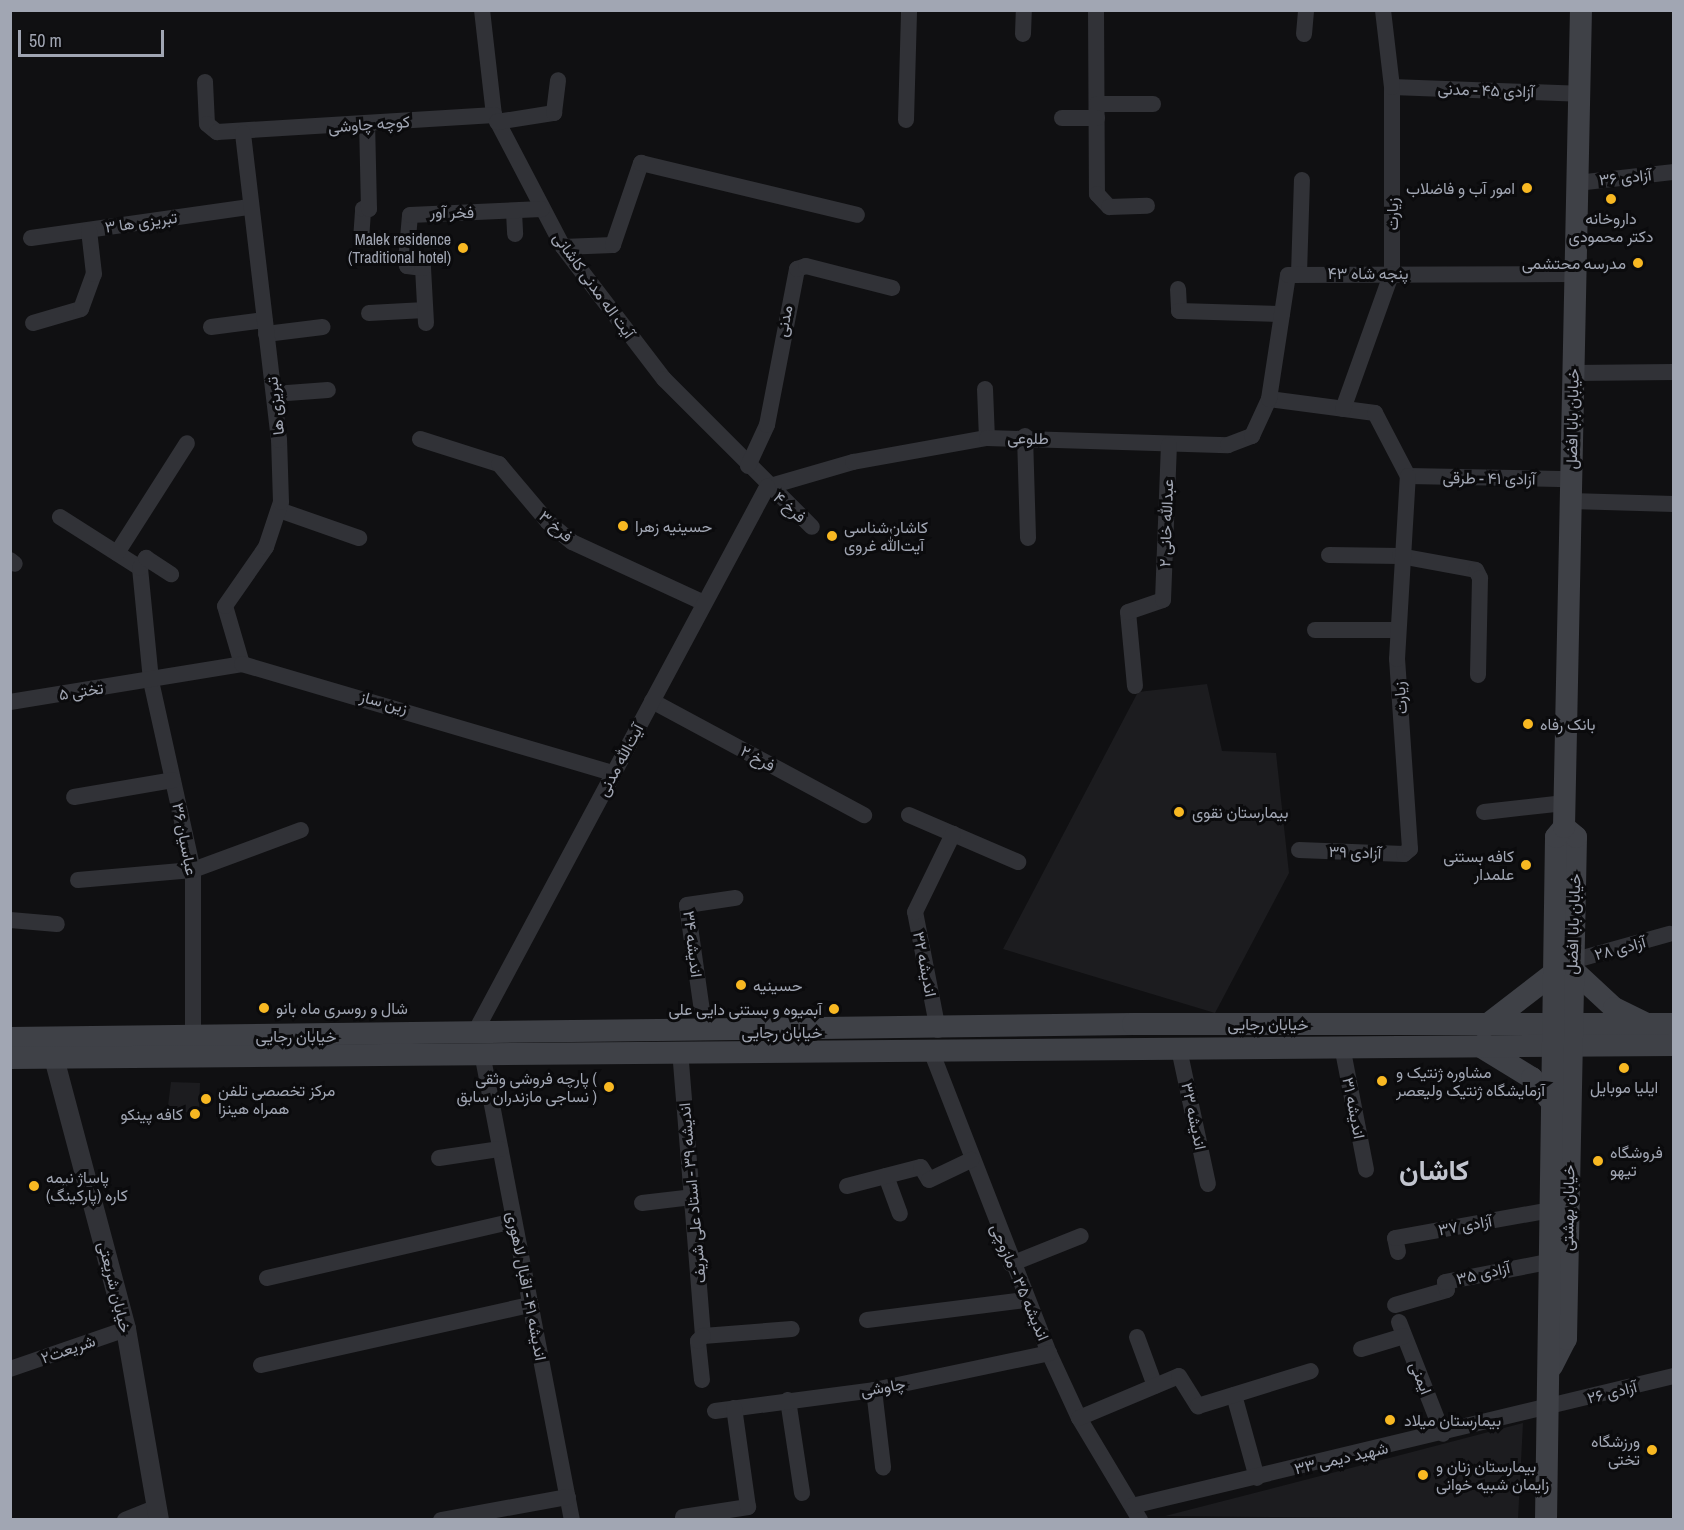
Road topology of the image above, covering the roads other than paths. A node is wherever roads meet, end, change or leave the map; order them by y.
1 (482, 10) edge
2 (909, 10) edge
3 (1024, 10) edge
4 (1096, 10) edge
5 (1306, 10) edge
6 (1383, 10) edge
7 (1581, 10) edge
8 (1023, 34) dead end
9 (1304, 34) dead end
10 (558, 80) dead end
11 (205, 82) dead end
12 (1392, 87) junction
13 (1579, 94) junction
14 (1153, 104) dead end
15 (1097, 111) junction
16 (1062, 118) dead end
17 (496, 119) junction
18 (906, 120) dead end
19 (367, 124) junction
20 (243, 133) junction
21 (1674, 172) edge
22 (1302, 180) dead end
23 (1577, 183) junction
24 (1147, 206) dead end
25 (250, 207) junction
26 (542, 208) junction
27 (514, 213) junction
28 (857, 215) dead end
29 (89, 230) junction
30 (515, 234) dead end
31 (32, 238) dead end
32 (361, 240) dead end
33 (563, 247) junction
34 (1392, 272) junction
35 (1299, 274) junction
36 (1575, 274) junction
37 (892, 288) dead end
38 (1178, 289) dead end
39 (369, 312) dead end
40 (1282, 314) junction
41 (33, 323) dead end
42 (211, 327) dead end
43 (265, 327) junction
44 (323, 327) dead end
45 (1674, 372) edge
46 (1573, 373) junction
47 (985, 388) dead end
48 (328, 390) dead end
49 (274, 394) junction
50 (1269, 399) junction
51 (1343, 409) junction
52 (1025, 436) junction
53 (987, 438) junction
54 (420, 439) dead end
55 (187, 443) dead end
56 (1168, 445) junction
57 (748, 466) junction
58 (1408, 476) junction
59 (768, 487) junction
60 (1570, 490) junction
61 (1674, 504) edge
62 (279, 510) junction
63 (60, 517) dead end
64 (812, 527) dead end
65 (359, 538) dead end
66 (1028, 538) dead end
67 (117, 553) junction
68 (1329, 555) dead end
69 (1400, 556) junction
70 (140, 568) junction
71 (171, 574) dead end
72 (704, 603) junction
73 (1315, 630) dead end
74 (1398, 630) junction
75 (242, 664) junction
76 (1478, 675) dead end
77 (151, 681) junction
78 (1135, 686) dead end
79 (652, 701) junction
80 (10, 702) edge
81 (613, 773) junction
82 (173, 780) junction
83 (74, 797) dead end
84 (1564, 802) junction
85 (1484, 812) dead end
86 (864, 815) dead end
87 (909, 815) dead end
88 (301, 830) dead end
89 (953, 834) junction
90 (1410, 849) joint
91 (1299, 850) dead end
92 (1018, 862) dead end
93 (193, 870) junction
94 (78, 880) dead end
95 (735, 898) dead end
96 (10, 920) edge
97 (57, 924) dead end
98 (1669, 934) dead end
99 (1566, 968) junction
100 (1133, 1024) junction
101 (1649, 1024) junction
102 (1674, 1024) edge
103 (705, 1032) junction
104 (1481, 1036) junction
105 (193, 1037) junction
106 (1562, 1037) junction
107 (10, 1038) edge
108 (934, 1039) junction
109 (478, 1044) junction
110 (1674, 1045) edge
111 (1342, 1046) junction
112 (1609, 1046) junction
113 (1134, 1049) junction
114 (1179, 1049) junction
115 (680, 1050) junction
116 (10, 1058) edge
117 (54, 1058) junction
118 (1561, 1097) junction
119 (500, 1149) junction
120 (439, 1158) dead end
121 (971, 1160) junction
122 (1366, 1170) dead end
123 (886, 1176) junction
124 (1208, 1184) dead end
125 (848, 1186) dead end
126 (692, 1197) junction
127 (642, 1203) dead end
128 (1550, 1210) junction
129 (900, 1214) dead end
130 (514, 1221) junction
131 (1081, 1236) dead end
132 (1398, 1252) dead end
133 (1548, 1262) junction
134 (1011, 1264) junction
135 (267, 1278) dead end
136 (1026, 1300) junction
137 (530, 1305) junction
138 (1395, 1305) dead end
139 (867, 1320) dead end
140 (126, 1329) junction
141 (792, 1329) dead end
142 (703, 1336) junction
143 (1137, 1337) dead end
144 (1361, 1349) dead end
145 (1049, 1353) junction
146 (261, 1365) dead end
147 (1552, 1366) junction
148 (10, 1369) edge
149 (1311, 1371) dead end
150 (1674, 1376) edge
151 (702, 1380) dead end
152 (1155, 1386) junction
153 (874, 1390) junction
154 (1234, 1395) junction
155 (788, 1400) junction
156 (1550, 1407) junction
157 (734, 1408) junction
158 (715, 1411) dead end
159 (1079, 1418) junction
160 (1443, 1434) junction
161 (883, 1467) dead end
162 (1257, 1478) junction
163 (802, 1493) dead end
164 (568, 1497) junction
165 (158, 1513) edge
166 (1136, 1513) edge
167 (683, 1518) dead end
168 (125, 1520) edge
169 (441, 1520) edge
170 (572, 1520) edge
171 (1546, 1520) edge

1 - 17 street, آیت اله مدنی کاشانی
2 - 18 street
3 - 8 street
4 - 15 street
5 - 9 street
6 - 12 street, زیارت
7 - 13 main road, خیابان بابا افضل
10 - 17 street, کوچه چاوشی
11 - 20 street, کوچه چاوشی
12 - 13 street, آزادی ۴۵ - مدنی
12 - 34 street, زیارت
13 - 23 main road, خیابان بابا افضل
14 - 15 street
15 - 16 street
15 - 24 street
17 - 19 street, کوچه چاوشی
17 - 26 street, آیت اله مدنی کاشانی
19 - 20 street, کوچه چاوشی
19 - 32 street
20 - 25 street, تبریزی ها
21 - 23 street, آزادی ۳۶
22 - 35 street
23 - 36 main road, خیابان بابا افضل
25 - 29 street, تبریزی ها ۳
25 - 43 street, تبریزی ها
26 - 27 street, فخر آور
26 - 33 street, آیت اله مدنی کاشانی
27 - 30 street
27 - 39 street, فخر آور
28 - 33 street
29 - 31 street, تبریزی ها ۳
29 - 41 street
33 - 57 street, آیت اله مدنی کاشانی
34 - 35 street, پنجه شاه ۴۳
34 - 36 street, پنجه شاه ۴۳
34 - 51 street, زیارت
35 - 40 street
36 - 46 main road, خیابان بابا افضل
37 - 57 street, مدنی
38 - 40 street
40 - 50 street
42 - 43 street
43 - 44 street
43 - 49 street, تبریزی ها
45 - 46 street
46 - 60 main road, خیابان بابا افضل
47 - 53 street
48 - 49 street
49 - 62 street, تبریزی ها
50 - 51 street
50 - 56 street, طلوعی
51 - 58 street
52 - 53 street, طلوعی
52 - 56 street, طلوعی
52 - 66 street
53 - 59 street, طلوعی
54 - 72 street, فرخ ۳
55 - 67 street
56 - 78 street, عبدالله خانی ۲
57 - 59 street, آیت اله مدنی کاشانی
58 - 60 street, آزادی ۴۱ - طرقی
58 - 69 street, زیارت
59 - 64 street, فرخ ۴
59 - 72 street, آیت‌الله مدنی
60 - 61 street, آزادی ۴۱ - طرقی
60 - 84 main road, خیابان بابا افضل
62 - 65 street
62 - 75 street, تبریزی ها
63 - 67 street
67 - 70 street
68 - 69 street
69 - 74 street, زیارت
69 - 76 street
70 - 71 street
70 - 77 street, عباسیان ۳۶
72 - 79 street, آیت‌الله مدنی
73 - 74 street
74 - 90 street, زیارت
75 - 77 street, زین ساز
75 - 81 street, زین ساز
77 - 80 street, تختی ۵
77 - 82 street, عباسیان ۳۶
79 - 81 street, آیت‌الله مدنی
79 - 86 street, فرخ ۲
81 - 109 street, آیت‌الله مدنی
82 - 83 street
82 - 93 street, عباسیان ۳۶
84 - 85 street
84 - 99 main road, خیابان بابا افضل
87 - 89 street
88 - 93 street
89 - 92 street
89 - 108 street, اندیشه ۳۲
90 - 91 street, آزادی ۳۹
93 - 94 street
93 - 105 street, عباسیان ۳۶
95 - 103 street, اندیشه ۳۴
96 - 97 street
98 - 99 street, آزادی ۲۸
99 - 101 main road
99 - 104 main road
99 - 106 main road, خیابان بابا افضل
100 - 104 main road, خیابان رجایی
100 - 108 main road, خیابان رجایی
100 - 113 main road
101 - 102 main road
101 - 106 main road
103 - 108 main road, خیابان رجایی
103 - 109 main road, خیابان رجایی
104 - 106 main road, خیابان رجایی
104 - 111 main road, خیابان رجایی
104 - 118 main road
105 - 107 main road, خیابان رجایی
105 - 109 main road, خیابان رجایی
106 - 112 main road
106 - 118 main road, خیابان بهشتی
108 - 113 main road, خیابان رجایی
108 - 115 main road, خیابان رجایی
108 - 121 street, اندیشه ۳۵ - مازوچی
109 - 115 main road, خیابان رجایی
109 - 117 main road, خیابان رجایی
109 - 119 street, اندیشه ۴۱ - اقبال لاهوری
110 - 112 main road
111 - 114 main road, خیابان رجایی
111 - 122 street, اندیشه ۳۱
112 - 118 main road
113 - 114 main road, خیابان رجایی
114 - 124 street, اندیشه ۳۳
115 - 126 street, اندیشه ۳۹ - استاد علی شریف
116 - 117 main road, خیابان رجایی
117 - 140 street, خیابان شریعتی
118 - 128 main road, خیابان بهشتی
118 - 147 main road, خیابان بهشتی
119 - 120 street
119 - 130 street, اندیشه ۴۱ - اقبال لاهوری
121 - 123 street
121 - 134 street, اندیشه ۳۵ - مازوچی
123 - 125 street
123 - 129 street
126 - 127 street
126 - 142 street, اندیشه ۳۹ - استاد علی شریف
128 - 132 street, آزادی ۳۷
128 - 133 main road, خیابان بهشتی
130 - 135 street
130 - 137 street, اندیشه ۴۱ - اقبال لاهوری
131 - 134 street
133 - 138 street, آزادی ۳۵
133 - 147 main road, خیابان بهشتی
134 - 136 street, اندیشه ۳۵ - مازوچی
136 - 139 street
136 - 145 street, اندیشه ۳۵ - مازوچی
137 - 146 street
137 - 164 street, اندیشه ۴۱ - اقبال لاهوری
140 - 148 street, شریعت۲
140 - 165 street, خیابان شریعتی
141 - 142 street
142 - 151 street, اندیشه ۳۹ - استاد علی شریف
143 - 152 street
144 - 160 street, ایمنی
145 - 153 street, چاوشی
145 - 159 street, اندیشه ۳۵ - مازوچی
147 - 156 main road, خیابان بهشتی
149 - 154 street
150 - 156 street, آزادی ۲۶
152 - 154 street
152 - 159 street
153 - 155 street, چاوشی
153 - 161 street
154 - 162 street
155 - 157 street, چاوشی
155 - 163 street
156 - 160 street, شهید دیمی ۳۳
156 - 171 main road, خیابان بهشتی
157 - 158 street, چاوشی
157 - 167 street
159 - 166 street, اندیشه ۳۵ - مازوچی
160 - 162 street, شهید دیمی ۳۳
162 - 166 street, شهید دیمی ۳۳
164 - 169 street
164 - 170 street, اندیشه ۴۱ - اقبال لاهوری
165 - 168 street

